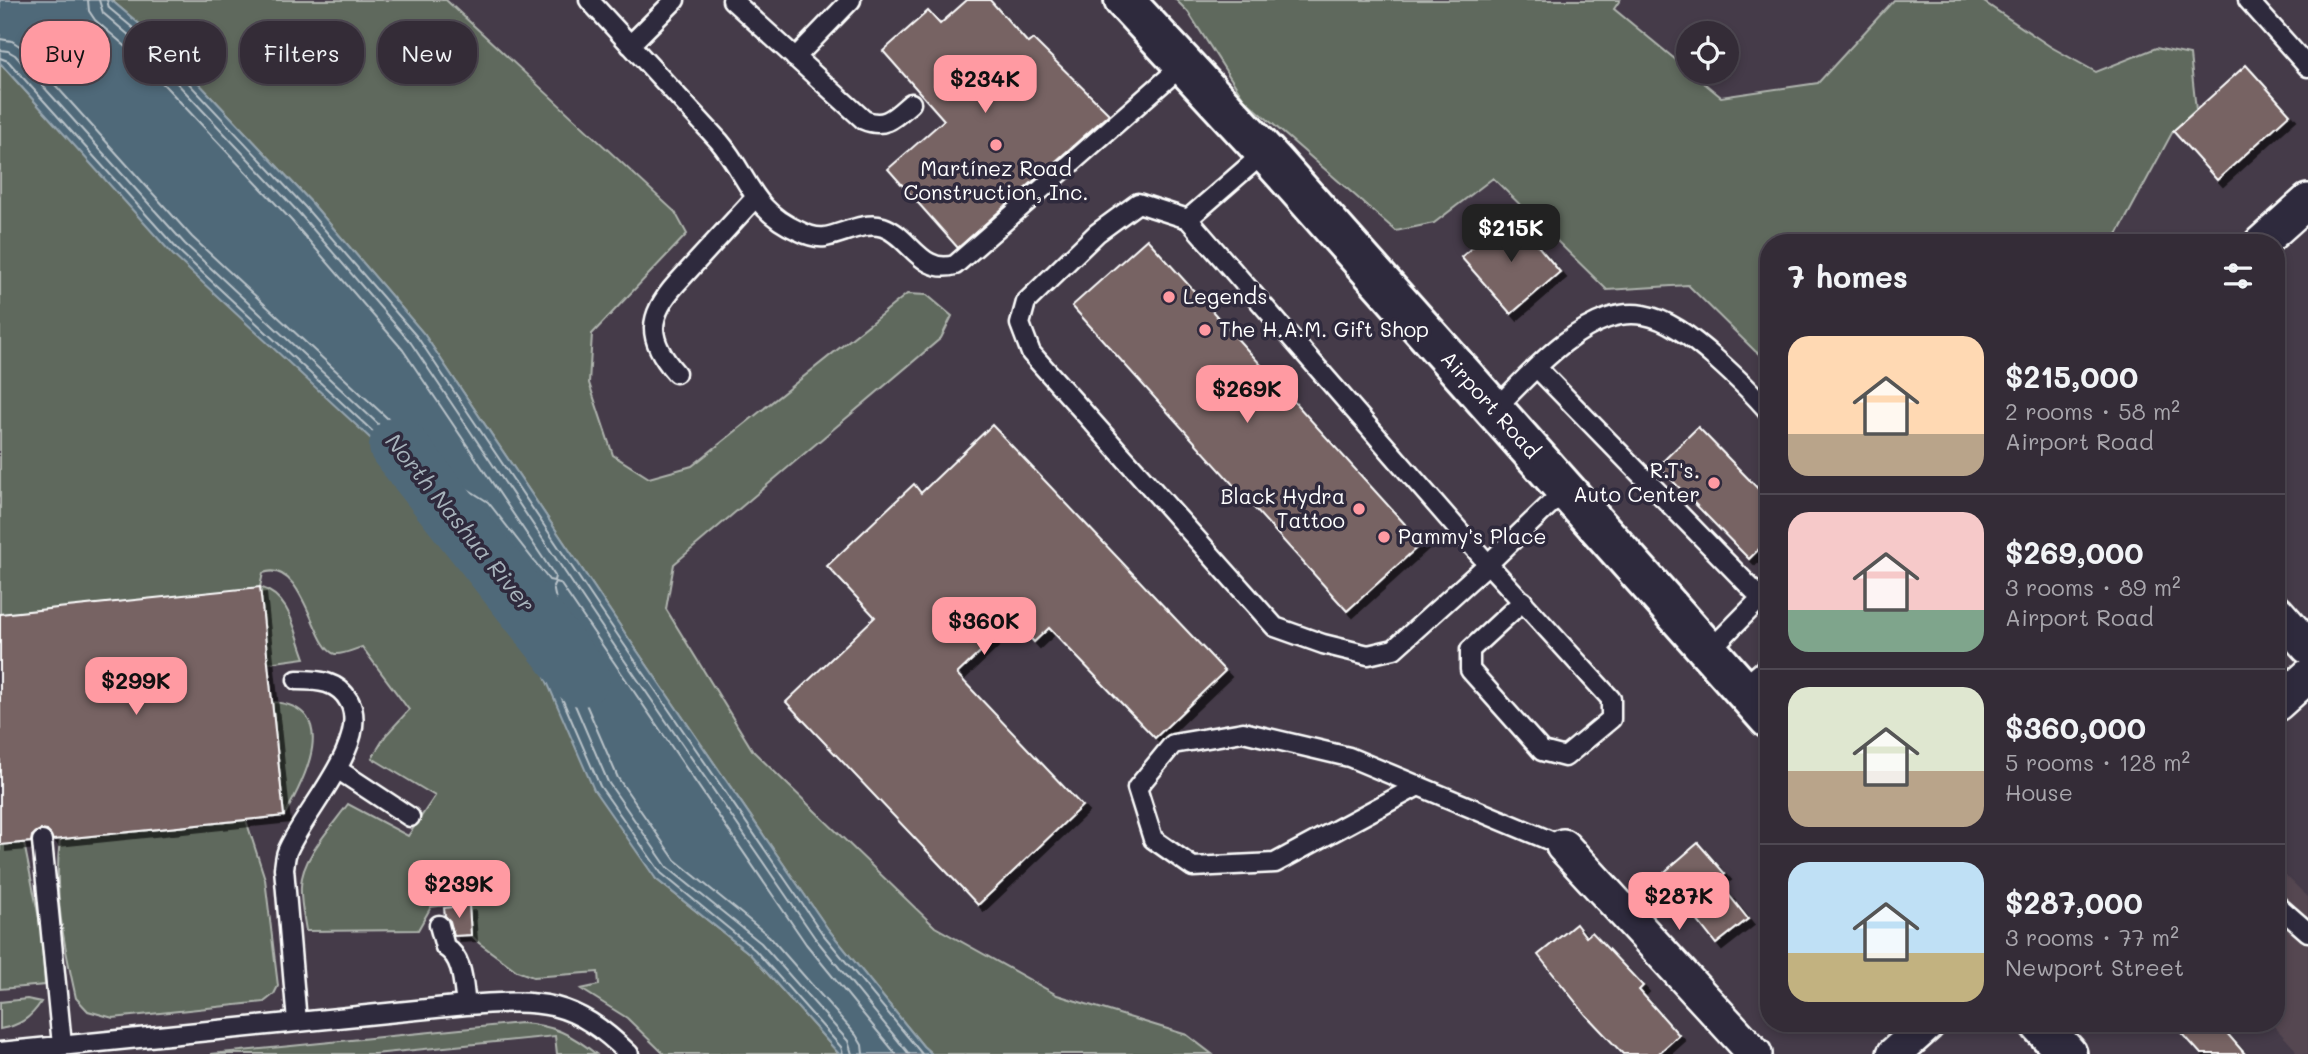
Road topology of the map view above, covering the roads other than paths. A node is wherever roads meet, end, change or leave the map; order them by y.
1 (589, 0) edge
2 (675, 0) edge
3 (732, 0) edge
4 (850, 0) edge
5 (1124, 0) edge
6 (2248, 0) edge
7 (630, 45) junction
8 (795, 58) junction
9 (1184, 64) junction
10 (2308, 67) edge
11 (911, 103) dead end
12 (1265, 152) junction
13 (755, 198) junction
14 (2308, 201) edge
15 (1188, 219) junction
16 (2271, 234) edge
17 (1537, 368) junction
18 (676, 373) dead end
19 (1760, 401) edge
20 (1494, 410) junction
21 (1565, 490) junction
22 (1488, 564) junction
23 (1760, 589) edge
24 (1760, 599) edge
25 (1523, 601) junction
26 (2285, 621) edge
27 (2308, 647) edge
28 (1709, 651) junction
29 (2308, 676) edge
30 (297, 680) dead end
31 (1760, 694) edge
32 (2285, 697) edge
33 (337, 769) junction
34 (1418, 786) junction
35 (410, 817) dead end
36 (42, 841) dead end
37 (1563, 846) joint
38 (2285, 912) edge
39 (439, 925) dead end
40 (2308, 932) edge
41 (466, 1005) junction
42 (296, 1022) junction
43 (1919, 1032) edge
44 (2047, 1032) edge
45 (62, 1045) junction
46 (0, 1052) edge
47 (629, 1054) edge
48 (1755, 1054) edge
49 (1894, 1054) edge
50 (2067, 1054) edge

1 - 7 lane
2 - 7 lane
3 - 8 lane
4 - 8 lane
5 - 9 main road, Airport Road
6 - 10 lane
7 - 13 lane
8 - 11 lane
9 - 12 main road, Airport Road
9 - 13 lane
12 - 15 lane
12 - 20 main road, Airport Road
13 - 18 lane
14 - 16 street
15 - 22 lane
15 - 22 lane
17 - 19 lane
17 - 20 lane
17 - 23 lane
20 - 21 main road, Airport Road
21 - 22 lane
21 - 28 main road, Airport Road
22 - 25 lane
24 - 28 lane
25 - 25 lane
26 - 27 street
28 - 31 main road, Airport Road
29 - 32 street
30 - 33 lane
33 - 35 lane
33 - 42 lane
34 - 34 lane
34 - 37 lane
36 - 45 lane
37 - 48 street
38 - 40 lane
39 - 41 lane
41 - 42 lane
41 - 47 lane
42 - 45 lane
43 - 49 street
44 - 50 main road
45 - 46 lane

